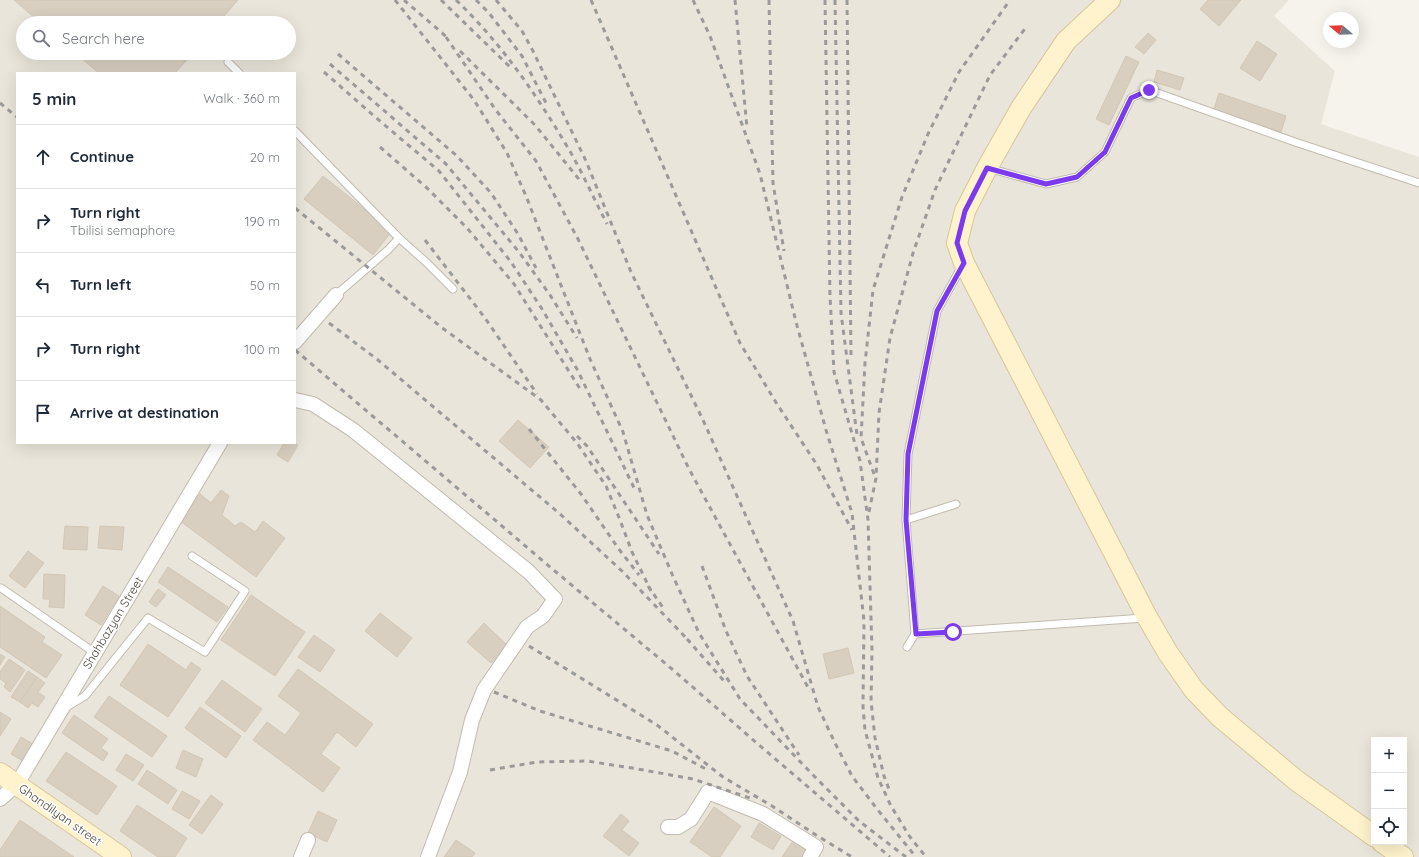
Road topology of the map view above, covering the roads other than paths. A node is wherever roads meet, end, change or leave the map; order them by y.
1 (1110, 0) edge
2 (228, 62) dead end
3 (238, 72) edge
4 (296, 132) edge
5 (987, 168) junction
6 (1419, 183) edge
7 (399, 238) junction
8 (964, 263) junction
9 (453, 289) dead end
10 (336, 295) joint
11 (296, 341) edge
12 (296, 400) edge
13 (219, 444) edge
14 (956, 504) dead end
15 (906, 520) junction
16 (192, 556) dead end
17 (0, 588) edge
18 (1147, 618) junction
19 (916, 634) junction
20 (907, 647) dead end
21 (95, 653) junction
22 (60, 711) junction
23 (0, 773) edge
24 (17, 784) junction
25 (0, 799) edge
26 (668, 827) dead end
27 (1371, 834) edge
28 (308, 840) dead end
29 (1386, 845) edge
30 (121, 857) edge
31 (301, 857) edge
32 (428, 857) edge
33 (810, 857) edge
34 (1403, 857) edge

1 - 5 street
2 - 3 lane
4 - 7 lane
5 - 6 lane
5 - 8 street
7 - 9 lane
7 - 10 lane
8 - 15 lane
8 - 18 street
10 - 11 street
12 - 32 street
13 - 21 street, Shahbazyan Street
14 - 15 lane
15 - 19 lane
16 - 22 lane
17 - 21 lane
18 - 19 lane
18 - 27 street
19 - 20 lane
21 - 22 street, Shahbazyan Street
22 - 24 street, Shahbazyan Street
23 - 24 street, Ghandilyan street
24 - 25 street, Shahbazyan Street
24 - 30 street, Ghandilyan street
26 - 33 street
28 - 31 street
29 - 34 street

